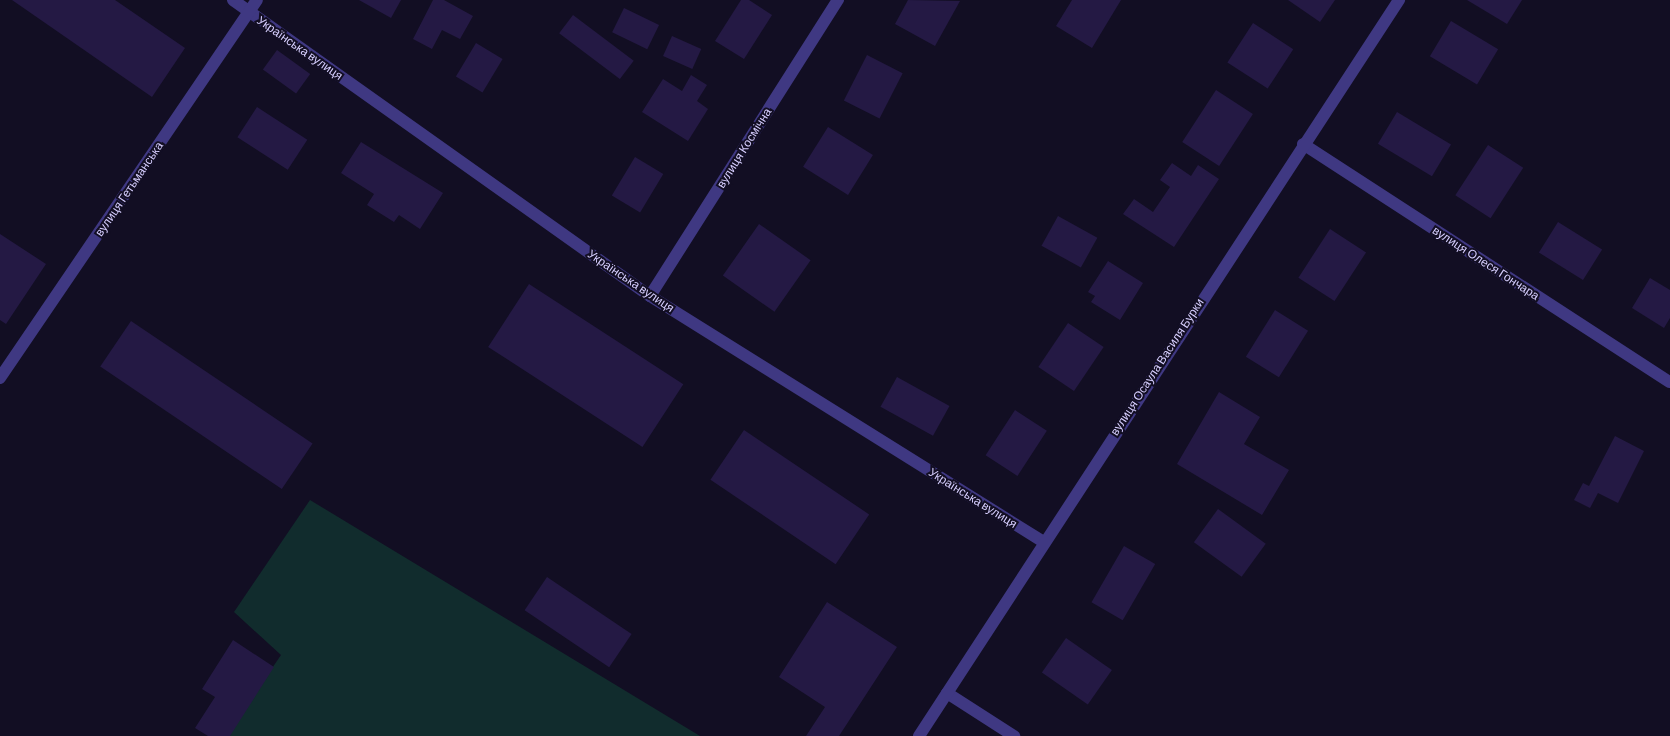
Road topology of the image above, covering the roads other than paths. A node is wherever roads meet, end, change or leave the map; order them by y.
1 (232, 0) edge
2 (257, 0) edge
3 (838, 0) edge
4 (1398, 0) edge
5 (249, 12) junction
6 (1302, 144) junction
7 (650, 296) junction
8 (0, 378) edge
9 (1670, 382) edge
10 (1044, 542) junction
11 (947, 692) junction
12 (918, 736) edge
13 (1014, 736) edge

1 - 5 street, Українська вулиця
2 - 5 street, вулиця Гетьманська
3 - 7 street, вулиця Космічна
4 - 6 street, вулиця Осаула Василя Бурки
5 - 7 street, Українська вулиця
5 - 8 street, вулиця Гетьманська
6 - 9 street, вулиця Олеся Гончара
6 - 10 street, вулиця Осаула Василя Бурки
7 - 10 street, Українська вулиця
10 - 11 street, вулиця Осаула Василя Бурки
11 - 12 street, вулиця Осаула Василя Бурки
11 - 13 street

